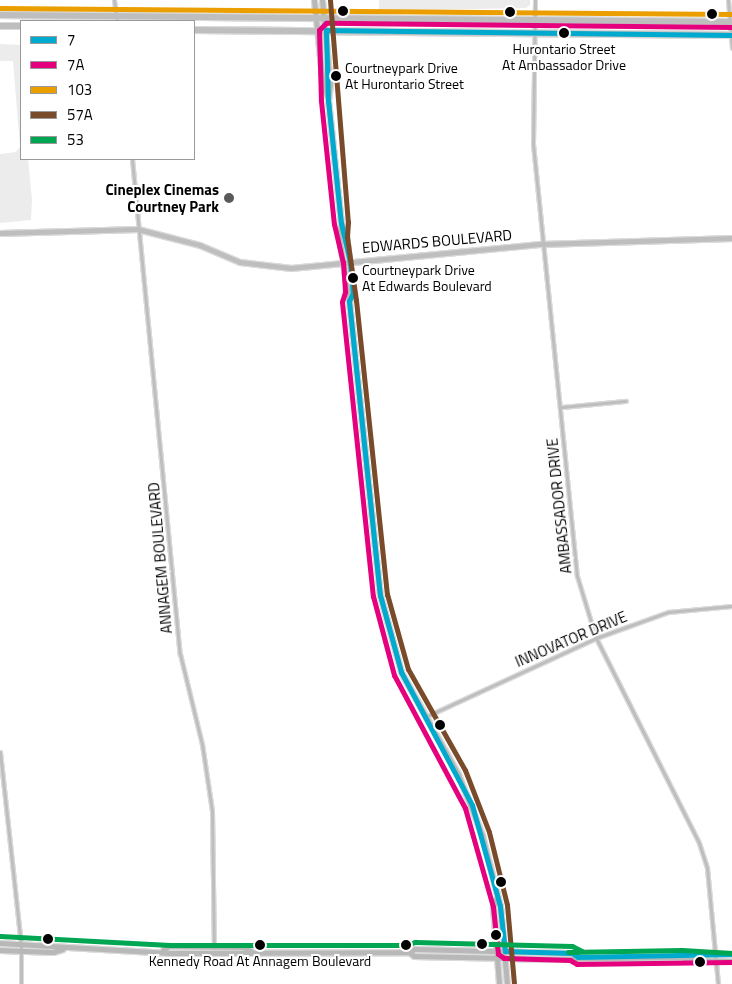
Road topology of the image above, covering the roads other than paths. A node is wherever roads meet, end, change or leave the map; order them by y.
1 (114, 0) edge
2 (314, 0) edge
3 (322, 0) edge
4 (535, 0) edge
5 (728, 0) edge
6 (0, 16) edge
7 (316, 18) junction
8 (324, 18) junction
9 (117, 19) edge
10 (534, 21) junction
11 (731, 22) edge
12 (0, 26) edge
13 (20, 26) edge
14 (195, 30) edge
15 (317, 30) junction
16 (326, 30) junction
17 (534, 33) junction
18 (732, 35) edge
19 (732, 48) edge
20 (328, 98) junction
21 (132, 160) edge
22 (341, 223) junction
23 (138, 229) junction
24 (0, 233) edge
25 (732, 238) edge
26 (542, 244) junction
27 (350, 261) junction
28 (342, 262) junction
29 (349, 301) junction
30 (626, 401) dead end
31 (561, 407) junction
32 (732, 606) edge
33 (596, 638) junction
34 (425, 717) junction
35 (0, 752) edge
36 (2, 788) edge
37 (496, 899) junction
38 (0, 943) edge
39 (22, 944) junction
40 (214, 947) junction
41 (64, 949) junction
42 (0, 950) edge
43 (163, 950) junction
44 (251, 951) junction
45 (497, 951) junction
46 (505, 951) junction
47 (22, 952) junction
48 (409, 952) junction
49 (214, 953) junction
50 (715, 954) junction
51 (732, 954) edge
52 (578, 957) junction
53 (682, 957) junction
54 (497, 958) junction
55 (505, 958) junction
56 (716, 960) junction
57 (732, 961) edge
58 (21, 984) edge
59 (499, 984) edge
60 (507, 984) edge
61 (718, 984) edge

1 - 9 street
2 - 7 main road
3 - 8 main road
4 - 10 street, AMBASSADOR DRIVE
5 - 11 street
6 - 9 main road
7 - 8 main road
7 - 9 main road
7 - 15 main road
8 - 10 main road
8 - 16 main road
10 - 11 main road
10 - 17 street, AMBASSADOR DRIVE
11 - 18 street
12 - 13 main road
14 - 15 main road
15 - 16 main road
15 - 20 main road
16 - 17 main road
16 - 20 main road
17 - 18 main road
17 - 26 street, AMBASSADOR DRIVE
18 - 19 street
20 - 22 main road
21 - 23 street, ANNAGEM BOULEVARD
22 - 27 main road
22 - 28 main road
23 - 24 street, EDWARDS BOULEVARD
23 - 28 street, EDWARDS BOULEVARD
23 - 40 street, ANNAGEM BOULEVARD
25 - 26 street, EDWARDS BOULEVARD
26 - 27 street, EDWARDS BOULEVARD
26 - 31 street, AMBASSADOR DRIVE
27 - 28 street, EDWARDS BOULEVARD
27 - 29 main road
28 - 29 main road
29 - 34 main road
30 - 31 street
31 - 33 street, AMBASSADOR DRIVE
32 - 33 street, INNOVATOR DRIVE
33 - 34 street, INNOVATOR DRIVE
33 - 50 street, AMBASSADOR DRIVE
34 - 37 main road
35 - 36 street
36 - 39 street
37 - 45 main road
37 - 46 main road
38 - 39 main road
39 - 41 main road
39 - 47 street
40 - 43 main road
40 - 44 main road
40 - 49 street, ANNAGEM BOULEVARD
41 - 43 main road
41 - 47 main road
42 - 47 main road
43 - 49 main road
44 - 48 main road
44 - 49 main road
45 - 46 main road
45 - 48 main road
45 - 54 main road
46 - 52 main road
46 - 55 main road
47 - 58 street
48 - 54 main road
50 - 51 main road
50 - 53 main road
50 - 56 street, AMBASSADOR DRIVE
52 - 53 main road
52 - 55 main road
53 - 56 main road
54 - 55 main road
54 - 59 main road
55 - 60 main road
56 - 57 main road
56 - 61 street, AMBASSADOR DRIVE

